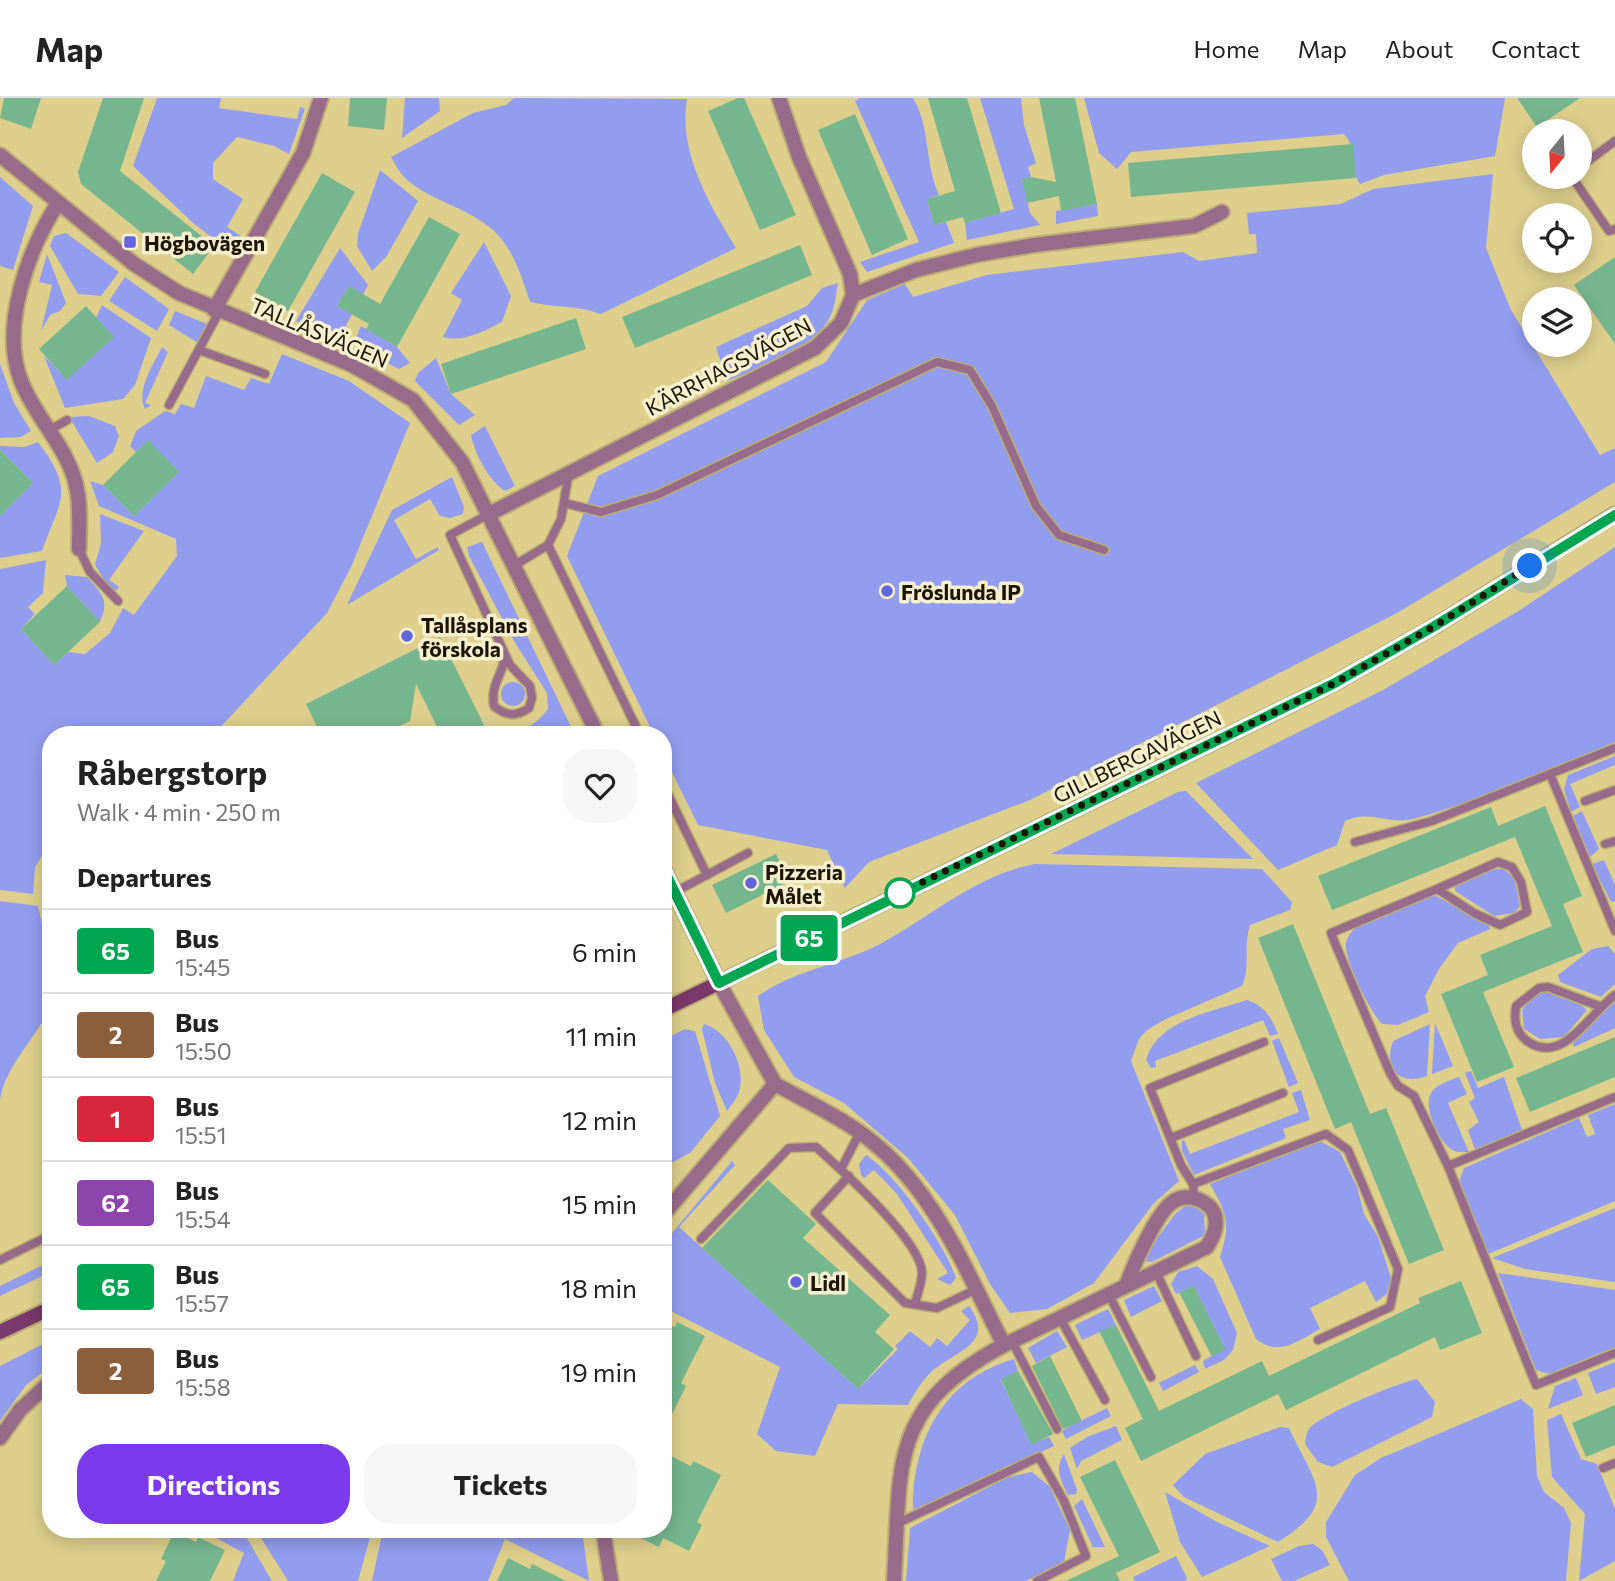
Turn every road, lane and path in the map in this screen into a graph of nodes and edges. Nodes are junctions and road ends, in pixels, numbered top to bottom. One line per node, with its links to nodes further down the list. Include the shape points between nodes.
1 (321, 98): 11 (street, via 303,153)
2 (779, 98): 10 (street, via 799,157 850,274)
3 (1615, 141): 5 (lane)
4 (0, 155): 7 (street, TALLÅSVÄGEN)
5 (1592, 158)
6 (1580, 189): 9 (lane, via 1609,231)
7 (58, 204): 11 (street, TALLÅSVÄGEN, via 134,264); 16 (street, via 38,234 15,320 19,379)
8 (1222, 212): 10 (street, via 1194,226 976,255 916,270)
9 (1615, 229)
10 (853, 295): 17 (street, KÄRRHAGSVÄGEN, via 841,323 815,348)
11 (216, 311): 12 (lane); 19 (street, TALLÅSVÄGEN, via 352,365 413,400 462,462)
12 (199, 350): 13 (lane); 14 (lane)
13 (265, 374)
14 (169, 405)
15 (67, 421): 16 (lane)
16 (48, 431): 22 (street, via 76,483)
17 (569, 472): 18 (lane); 19 (street, KÄRRHAGSVÄGEN)
18 (564, 503): 21 (lane); 23 (lane, via 601,512 657,495 937,362 970,370 992,407 1036,506 1059,535)
19 (489, 514): 24 (street, TALLÅSVÄGEN); 26 (lane, via 450,535)
20 (1615, 514): 43 (street, GILLBERGAVÄGEN, via 1333,684)
21 (548, 544): 24 (lane); 28 (lane)
22 (79, 549): 25 (lane, via 90,572)
23 (1104, 550)
24 (514, 565): 27 (street, TALLÅSVÄGEN)
25 (118, 601)
26 (505, 656): 26 (lane, via 503,671 493,685 494,706 519,715 529,708 530,686)
27 (594, 726)
28 (636, 726)
29 (1615, 748): 30 (lane)
30 (1550, 774): 35 (lane, via 1432,821); 42 (lane)
31 (1615, 790): 32 (lane)
32 (1585, 801)
33 (672, 803): 38 (lane)
34 (1615, 841): 36 (lane)
35 (1355, 842)
36 (1605, 844)
37 (748, 853): 38 (lane)
38 (707, 875): 41 (lane)
39 (672, 886): 41 (street)
40 (1437, 889): 40 (lane, via 1500,925 1527,912 1513,867 1498,862); 53 (lane, via 1331,933 1390,1073 1398,1086 1414,1096)
41 (675, 892): 43 (street)
42 (1615, 932)
43 (719, 983): 45 (street, GILLBERGAVÄGEN); 48 (street)
44 (1615, 995): 46 (lane)
45 (672, 1006)
46 (1599, 1006): 46 (lane, via 1548,987 1539,988 1516,1006 1514,1020 1520,1035 1534,1045 1552,1048 1566,1042)
47 (1264, 1042): 52 (lane, via 1150,1088)
48 (775, 1084): 51 (street); 57 (street)
49 (1283, 1093): 52 (lane)
50 (1615, 1097): 53 (lane)
51 (860, 1132): 54 (lane); 63 (street, via 924,1199 958,1252)
52 (1171, 1138): 56 (lane)
53 (1448, 1166): 71 (lane, via 1536,1385)
54 (841, 1169): 55 (lane); 59 (lane, via 816,1147 789,1148)
55 (849, 1176): 65 (lane, via 911,1244 923,1272); 65 (lane, via 816,1213 905,1303)
56 (1194, 1191): 61 (street, via 1215,1215 1215,1231 1207,1247); 62 (street, via 1172,1201 1136,1257); 69 (lane, via 1325,1133 1348,1150 1398,1269 1390,1307)
57 (672, 1192)
58 (42, 1239): 60 (lane)
59 (701, 1239)
60 (0, 1260)
61 (1156, 1272): 62 (street); 72 (lane)
62 (1126, 1286): 64 (street)
63 (975, 1290): 65 (lane, via 937,1308); 70 (street)
64 (1109, 1295): 67 (street); 73 (lane)
65 (915, 1304)
66 (42, 1311): 68 (street)
67 (1060, 1318): 70 (street); 75 (lane)
68 (0, 1332)
69 (1318, 1340)
70 (1008, 1343): 76 (lane); 80 (street, via 953,1376 922,1409 903,1451)
71 (1615, 1353)
72 (1196, 1356)
73 (1151, 1377)
74 (42, 1389): 77 (street)
75 (1105, 1400)
76 (1057, 1429)
77 (0, 1438)
78 (1615, 1463): 79 (lane)
79 (1603, 1468)
80 (898, 1523): 83 (street); 84 (lane, via 1039,1457 1064,1501 1086,1556)
81 (604, 1538): 82 (street)
82 (611, 1581)
83 (894, 1581)
84 (1037, 1581)

